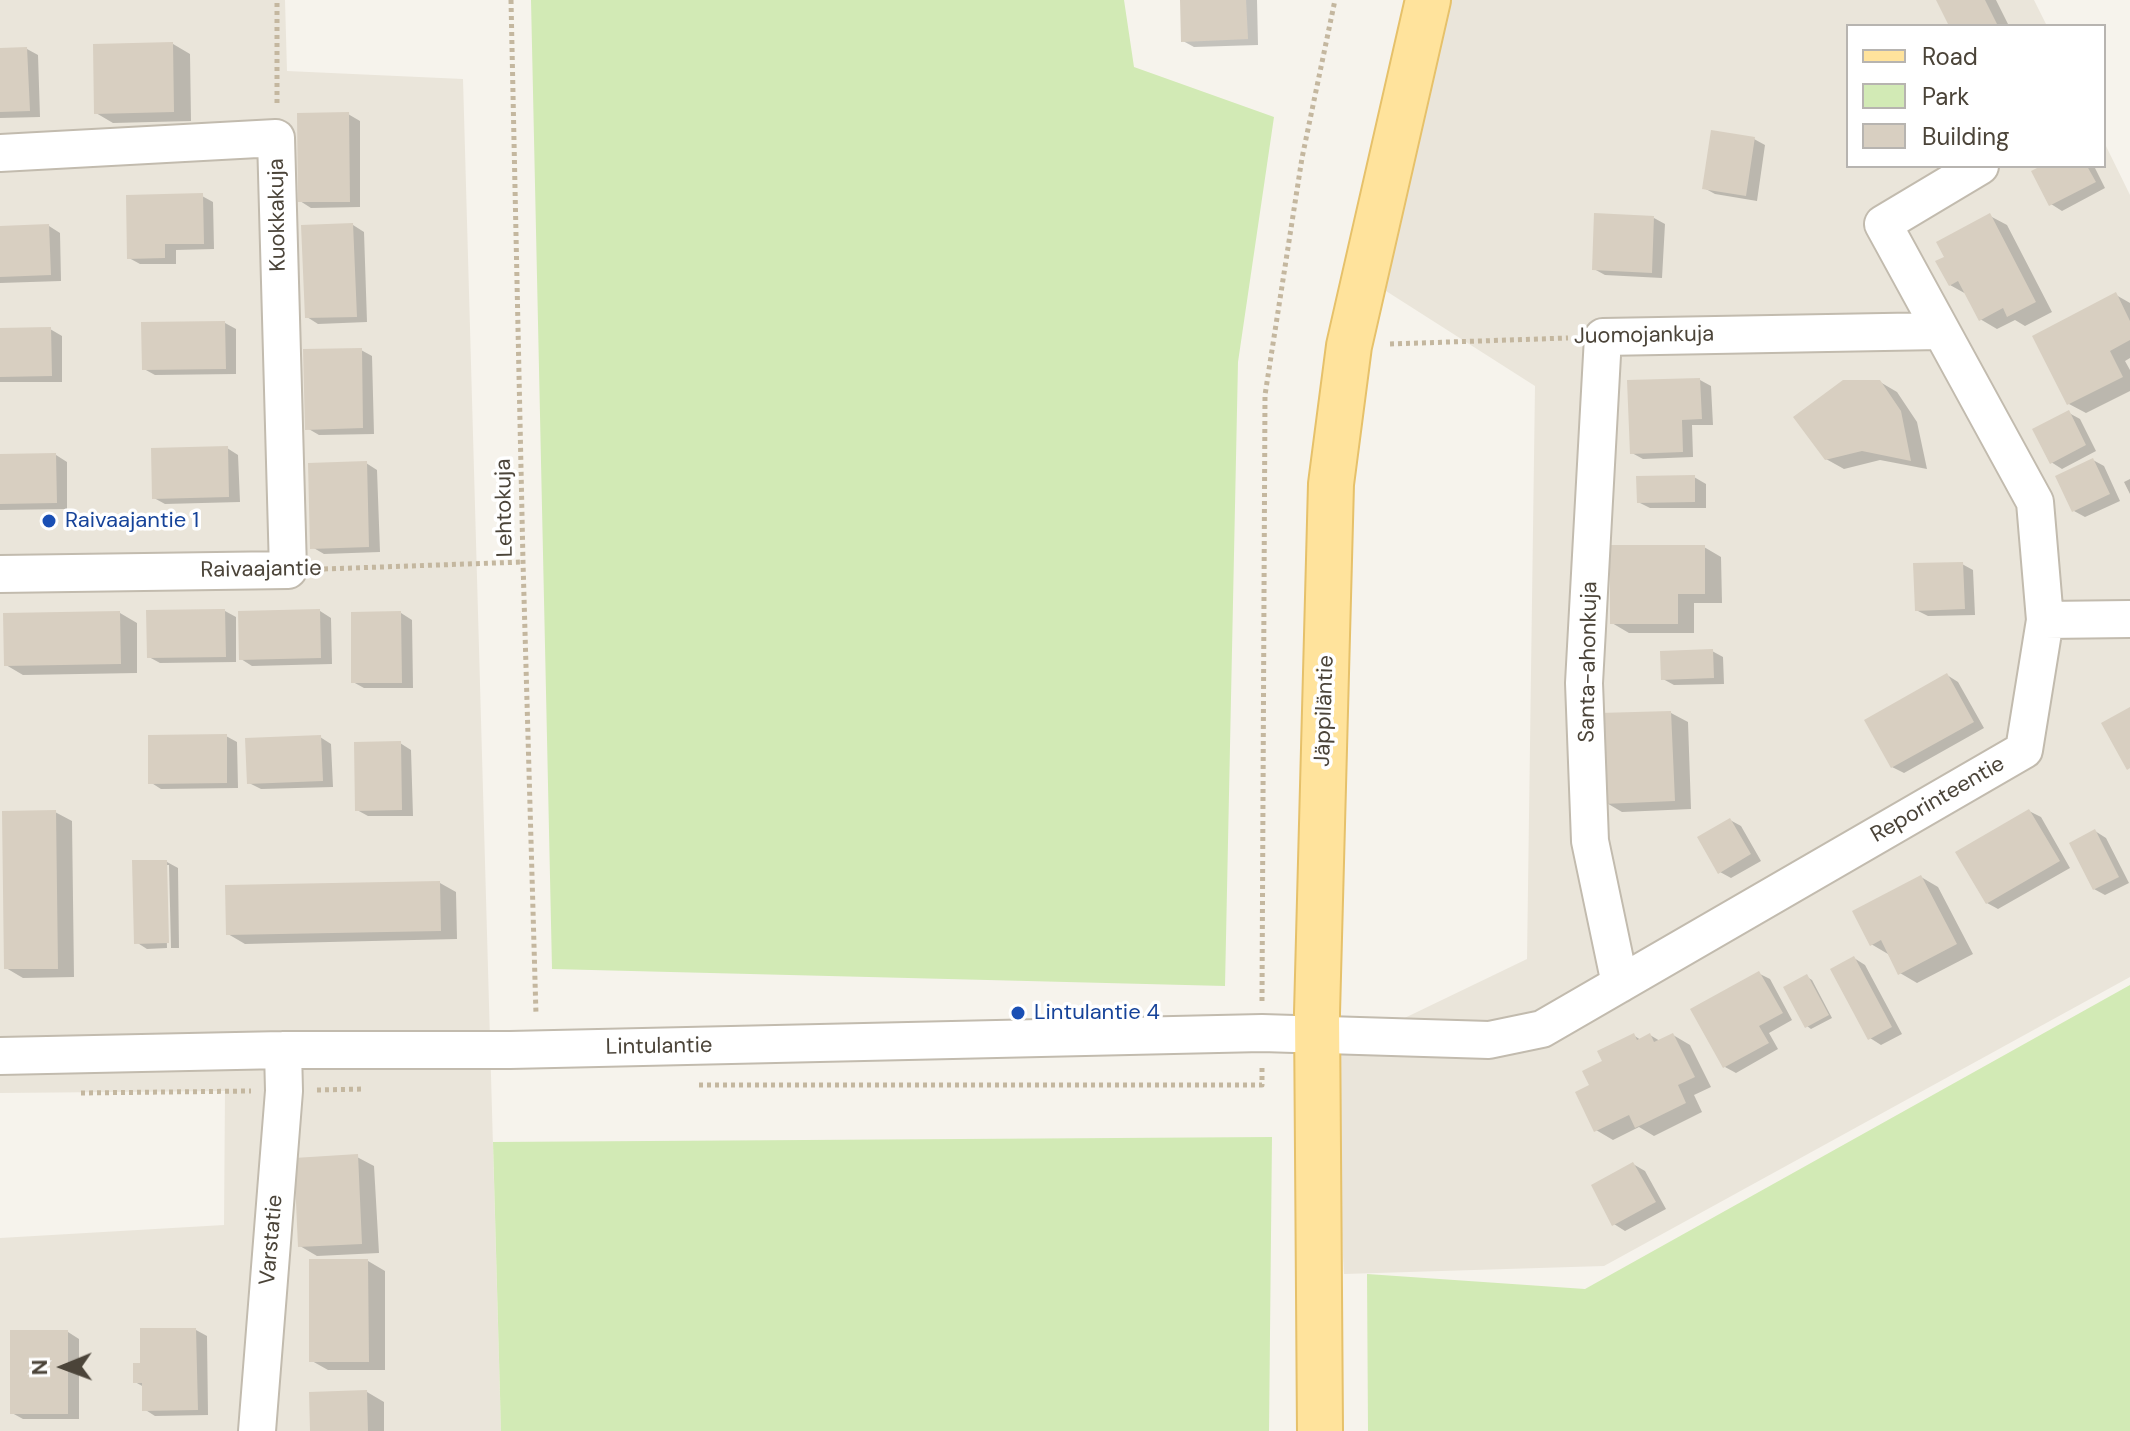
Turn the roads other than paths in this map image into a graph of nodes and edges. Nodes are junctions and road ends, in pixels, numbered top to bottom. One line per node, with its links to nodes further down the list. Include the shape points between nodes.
1 (1428, 0): 11 (main road, Jäppiläntie, via 1349,346 1331,484)
2 (0, 153): 6 (street, Kuokkakuja, via 276,138)
3 (1977, 168): 4 (street, Reporinteentie, via 1883,224)
4 (1940, 331): 5 (street, Juomojankuja); 9 (street, Reporinteentie, via 2035,502)
5 (1603, 337): 10 (street, Santa-ahonkuja, via 1584,683 1590,841)
6 (288, 570): 7 (street, Raivaajantie)
7 (0, 574)
8 (2130, 619): 9 (street)
9 (2045, 620): 10 (street, Reporinteentie, via 2024,750)
10 (1620, 984): 11 (street, Reporinteentie, via 1542,1029 1489,1040)
11 (1317, 1035): 12 (street, Lintulantie); 15 (main road, Jäppiläntie)
12 (283, 1050): 13 (street, Lintulantie); 14 (street, Varstatie)
13 (0, 1056)
14 (257, 1431)
15 (1320, 1431)

